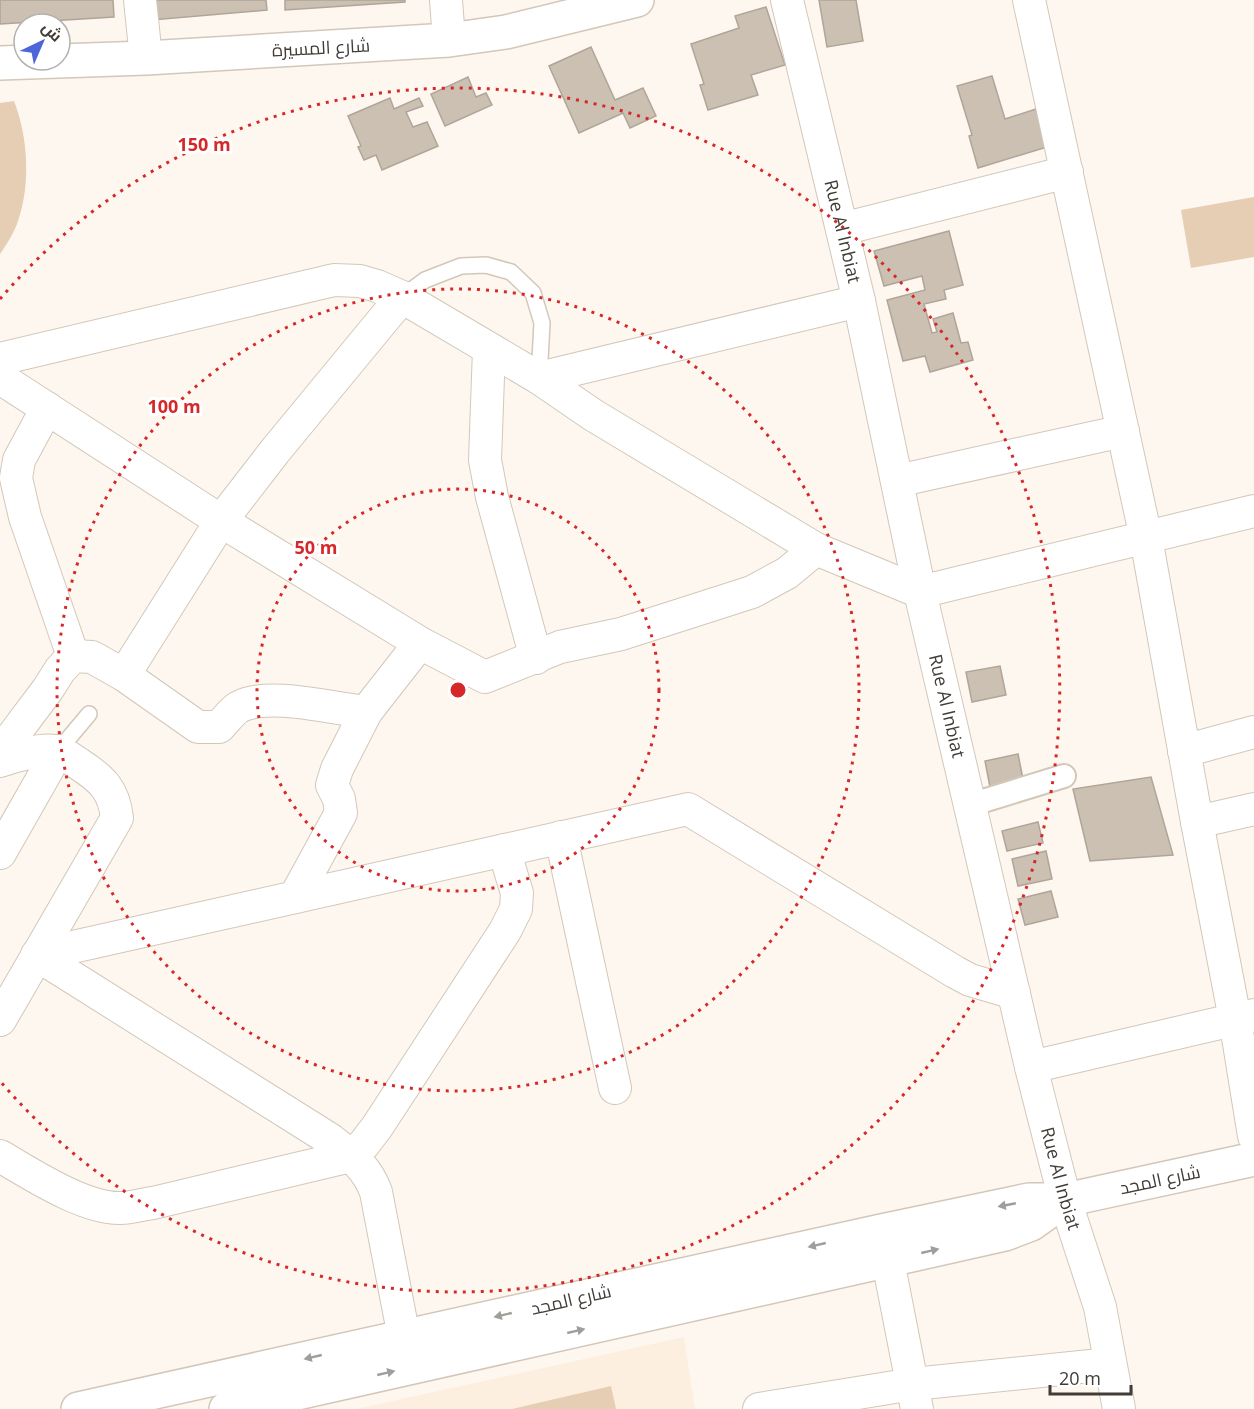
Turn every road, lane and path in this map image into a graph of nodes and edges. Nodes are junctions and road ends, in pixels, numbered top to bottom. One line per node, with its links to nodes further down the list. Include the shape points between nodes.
1 (140, 0): 7 (street)
2 (446, 0): 6 (street)
3 (637, 0): 6 (main road, شارع المسيرة, via 506,32)
4 (787, 0): 10 (street, Rue Al Inbiat)
5 (1029, 0): 9 (street)
6 (449, 40): 7 (main road, شارع المسيرة)
7 (146, 58): 8 (main road, شارع المسيرة)
8 (0, 63)
9 (1067, 172): 10 (street); 18 (street)
10 (842, 229): 12 (street, Rue Al Inbiat)
11 (402, 297): 13 (street); 14 (street, via 360,281 334,280); 16 (lane, via 425,280 461,266 486,265 511,272 532,293 542,323); 21 (street)
12 (860, 301): 16 (street); 19 (street, Rue Al Inbiat)
13 (489, 349): 16 (street); 27 (street, via 485,460)
14 (0, 359)
15 (0, 378): 17 (street)
16 (539, 378): 23 (street, via 593,415)
17 (47, 408): 21 (street); 26 (street, via 18,459 16,478 25,517)
18 (1123, 431): 19 (street); 22 (street)
19 (897, 481): 24 (street, Rue Al Inbiat)
20 (1254, 511): 22 (street)
21 (221, 521): 25 (street); 28 (street)
22 (1146, 538): 24 (street); 33 (street)
23 (816, 549): 24 (street); 27 (street, via 788,573 752,592)
24 (920, 592): 37 (street, Rue Al Inbiat)
25 (420, 643): 27 (street, via 485,677); 29 (street)
26 (73, 656): 28 (street, via 92,657); 34 (street)
27 (536, 657)
28 (124, 675): 29 (street, via 198,727 219,727 239,707 262,700)
29 (366, 712): 43 (street, via 332,785 341,813)
30 (89, 714): 32 (lane)
31 (1254, 732): 33 (street)
32 (58, 751): 35 (street); 42 (street); 44 (street, via 95,774 107,787 116,803 117,818)
33 (1184, 751): 39 (street)
34 (0, 753)
35 (0, 760)
36 (1064, 776): 37 (street)
37 (970, 805): 46 (street, Rue Al Inbiat)
38 (1254, 809): 39 (street)
39 (1197, 822): 47 (street)
40 (561, 837): 41 (street); 46 (street, via 688,809 955,972); 50 (street)
41 (504, 850): 43 (street); 53 (street, via 517,893 516,909 509,923 377,1128)
42 (0, 853)
43 (295, 897): 44 (street)
44 (37, 955): 45 (street); 53 (street)
45 (9, 983): 48 (street)
46 (1014, 993): 49 (street, Rue Al Inbiat)
47 (1244, 1017): 49 (street); 51 (street)
48 (0, 1020)
49 (1031, 1067): 55 (street, Rue Al Inbiat)
50 (615, 1088)
51 (1254, 1136)
52 (0, 1156): 53 (street, via 42,1181 94,1204 120,1208)
53 (351, 1156): 57 (street, via 370,1176 376,1192)
54 (1254, 1159): 55 (main road, شارع المجد)
55 (1065, 1200): 56 (main road, شارع المجد, one-way to 55, via 1005,1234 1031,1224); 57 (main road, شارع المجد, one-way to 57, via 1029,1200); 58 (street, Rue Al Inbiat, via 1100,1307)
56 (888, 1261): 59 (street); 61 (main road, شارع المجد, one-way to 56)
57 (404, 1337): 60 (main road, شارع المجد, one-way to 60)
58 (1110, 1364): 59 (street); 63 (street, Rue Al Inbiat)
59 (915, 1396): 62 (street)
60 (78, 1409)
61 (226, 1409)
62 (759, 1409)
63 (1119, 1409)

